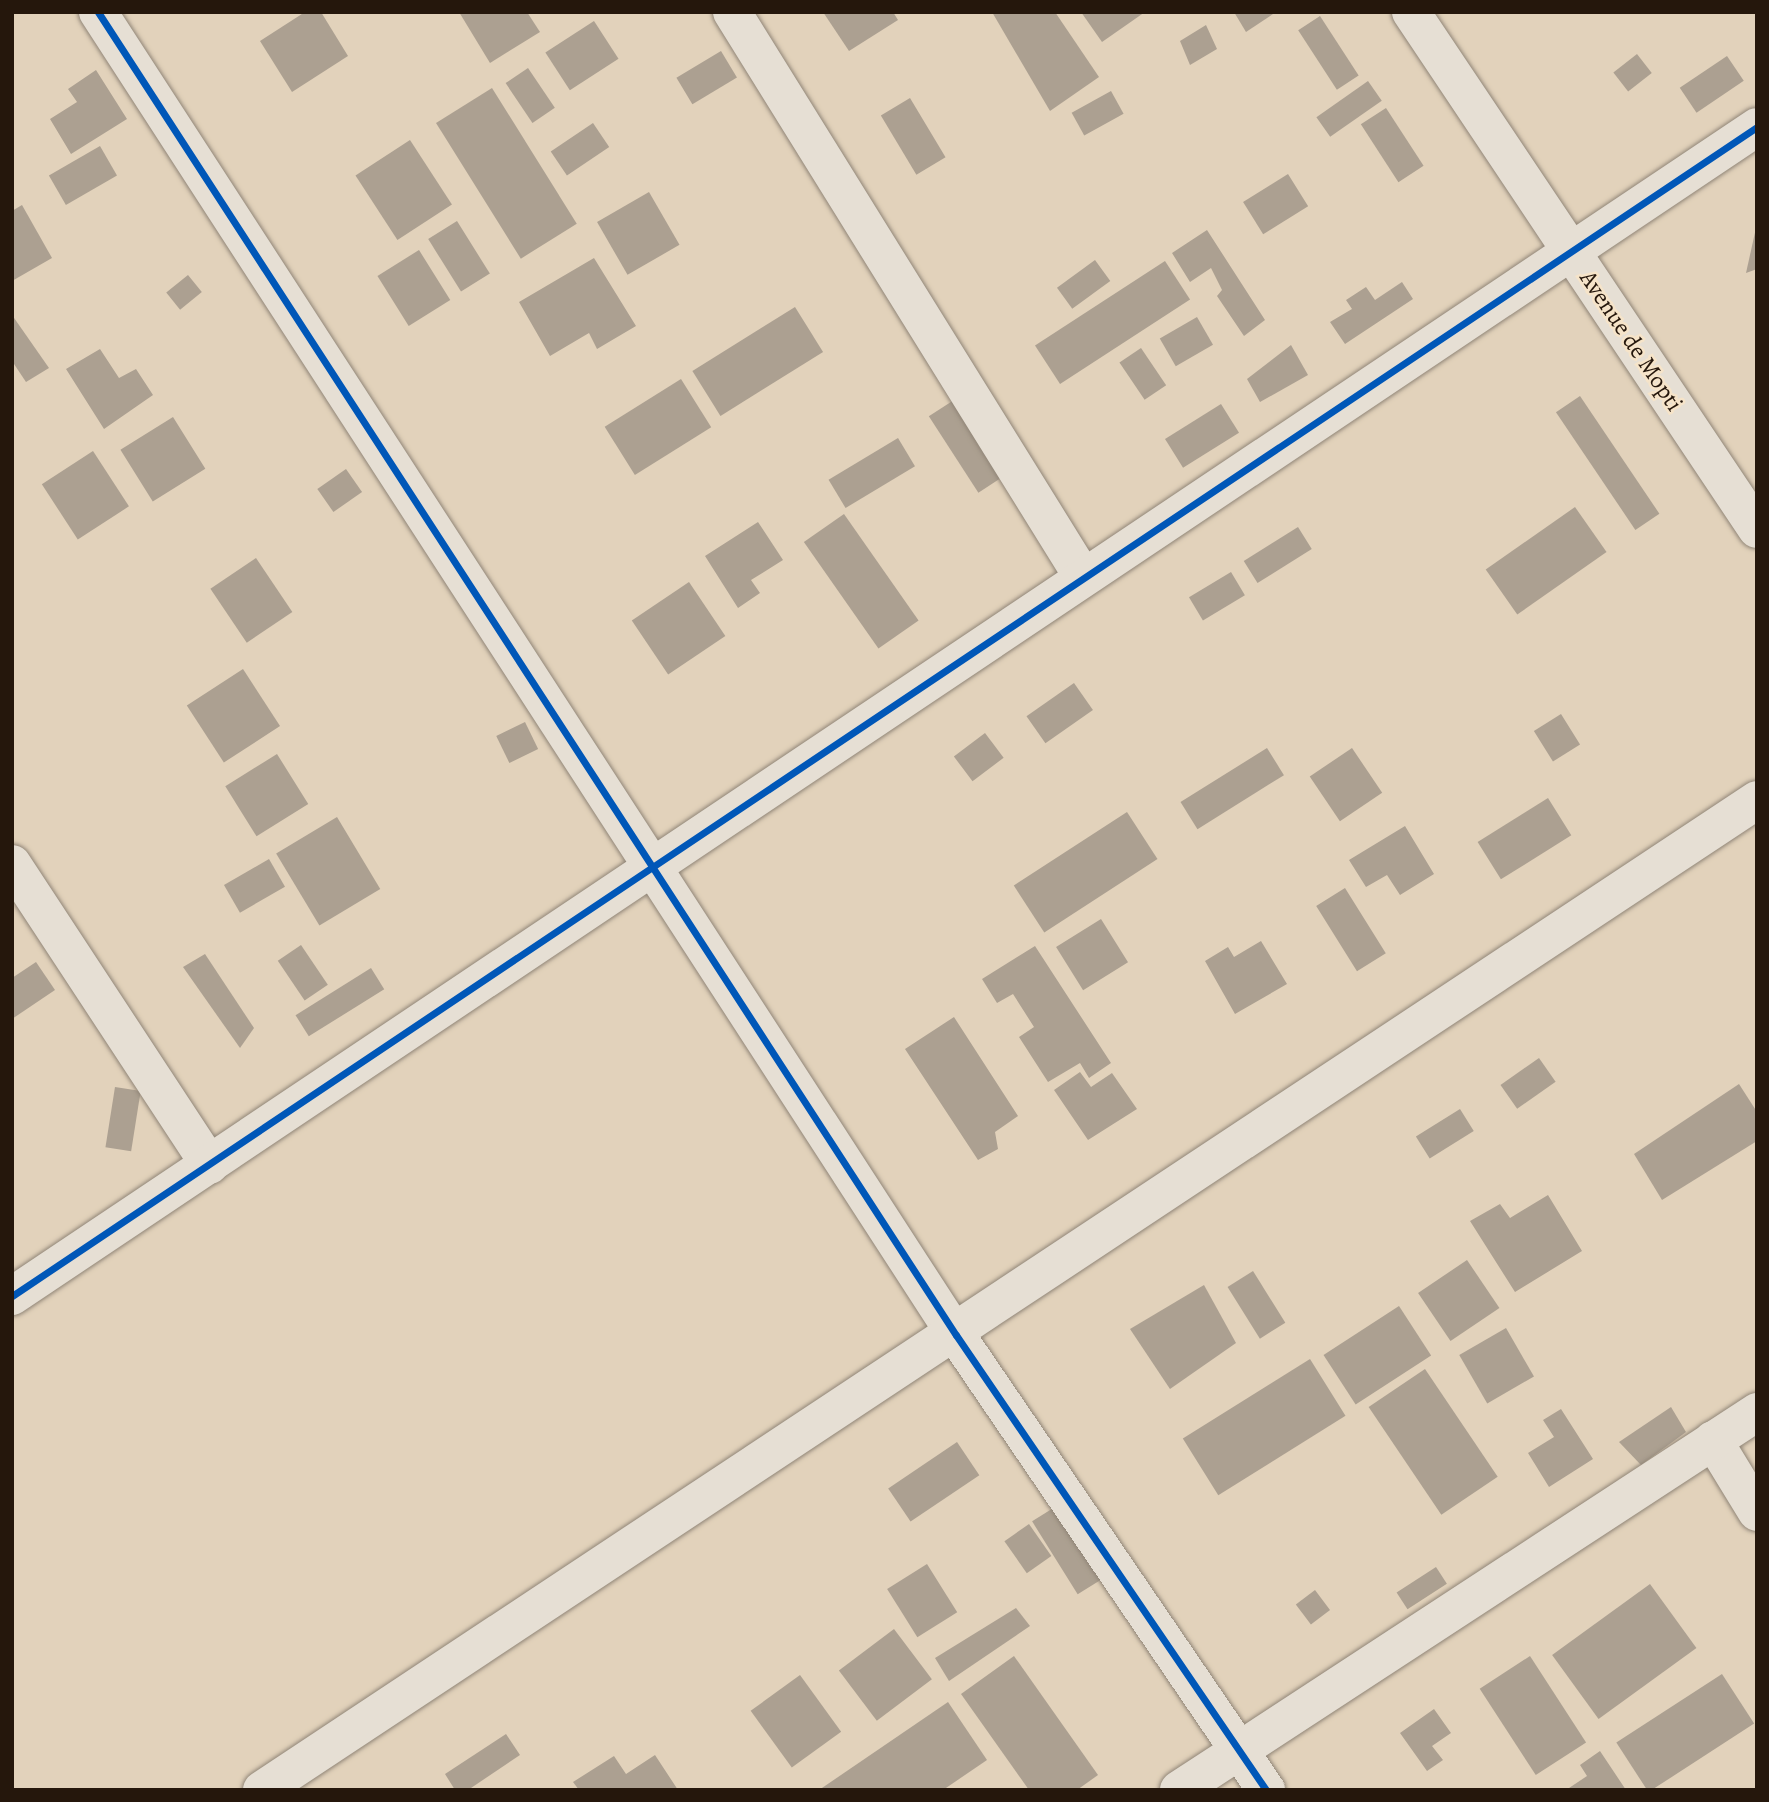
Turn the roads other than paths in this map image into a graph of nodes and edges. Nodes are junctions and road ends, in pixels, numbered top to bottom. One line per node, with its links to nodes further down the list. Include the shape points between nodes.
1 (98, 12): 10 (street)
2 (732, 12): 7 (street)
3 (1411, 12): 5 (street, Avenue de Mopti)
4 (1757, 127): 5 (street)
5 (1571, 251): 6 (street, Avenue de Mopti); 7 (street)
6 (1757, 529)
7 (1083, 577): 10 (street)
8 (1757, 800): 13 (street)
9 (12, 864): 11 (street)
10 (650, 867): 11 (street); 13 (street)
11 (210, 1165): 12 (street)
12 (12, 1296)
13 (956, 1335): 17 (street); 18 (street)
14 (1757, 1412): 15 (street)
15 (1713, 1440): 16 (street); 17 (street)
16 (1757, 1512)
17 (1238, 1749): 19 (street); 20 (street)
18 (262, 1790)
19 (1179, 1790)
20 (1266, 1790)

